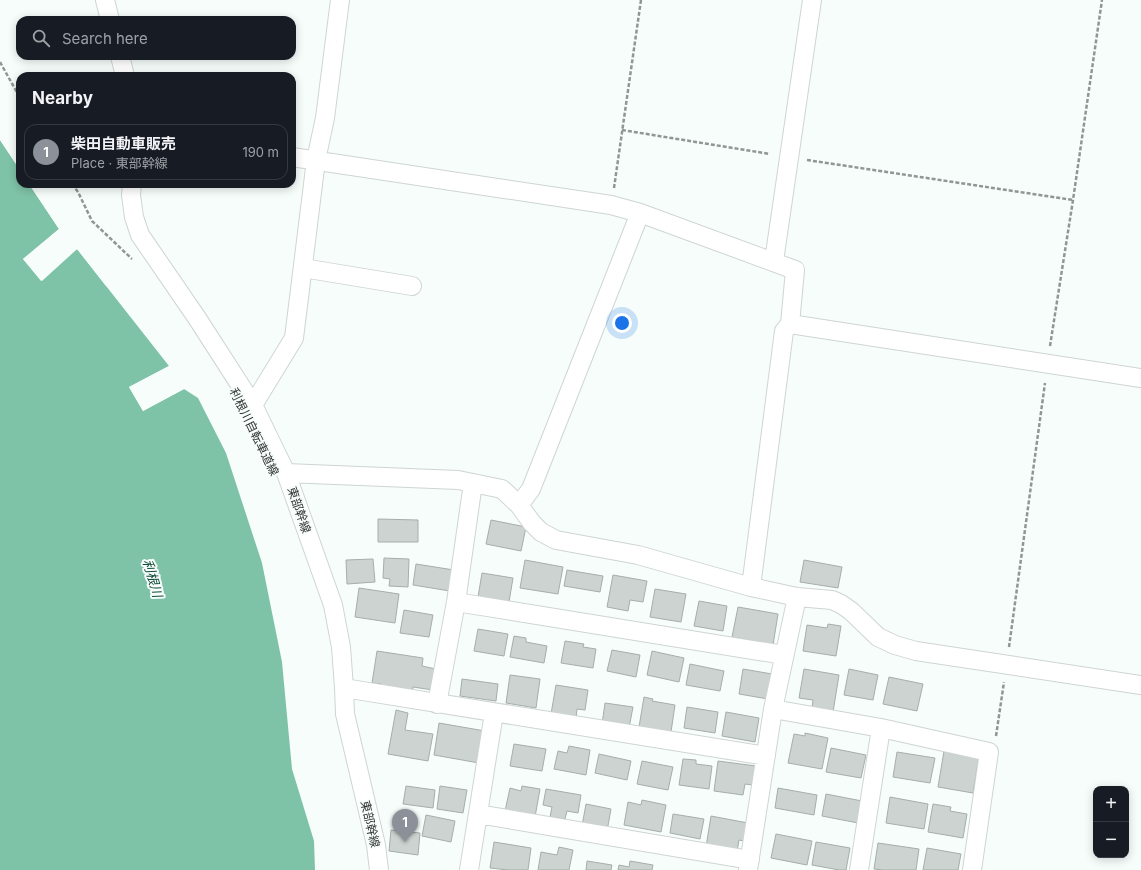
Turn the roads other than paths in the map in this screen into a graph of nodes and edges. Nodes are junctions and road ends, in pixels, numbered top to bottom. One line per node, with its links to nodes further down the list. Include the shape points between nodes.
1 (105, 0): 4 (street)
2 (340, 0): 8 (street, via 325,118)
3 (812, 0): 11 (street)
4 (109, 16)
5 (121, 60): 6 (street)
6 (124, 72)
7 (296, 158): 8 (street)
8 (316, 160): 10 (street, via 611,205); 12 (street)
9 (132, 188): 16 (street, 東部幹線, via 134,218 140,235)
10 (640, 213): 11 (street); 19 (street, via 531,489)
11 (774, 262): 14 (street, via 795,270)
12 (303, 268): 13 (street); 16 (street, via 294,338)
13 (412, 286)
14 (790, 324): 15 (street); 20 (street, via 784,332)
15 (1141, 378)
16 (253, 405): 17 (street, 東部幹線)
17 (286, 473): 18 (street, via 458,480); 25 (street, 東部幹線, via 333,605 341,647)
18 (473, 483): 19 (street, via 502,488); 22 (street)
19 (519, 505): 20 (street, via 541,532 556,540 638,555)
20 (751, 587): 21 (street)
21 (797, 597): 23 (street); 24 (street, via 832,600 841,604 878,638 916,651)
22 (456, 602): 23 (street); 26 (street)
23 (784, 656): 27 (street)
24 (1141, 685)
25 (344, 688): 26 (street); 33 (street, 東部幹線, via 345,714 376,845)
26 (437, 704): 28 (street)
27 (773, 709): 29 (street); 30 (street)
28 (494, 713): 30 (street); 31 (street)
29 (880, 728): 35 (street); 36 (street, via 989,752)
30 (766, 756): 32 (street)
31 (478, 814): 32 (street); 34 (street)
32 (749, 865)
33 (379, 870)
34 (469, 870)
35 (859, 870)
36 (972, 870)

